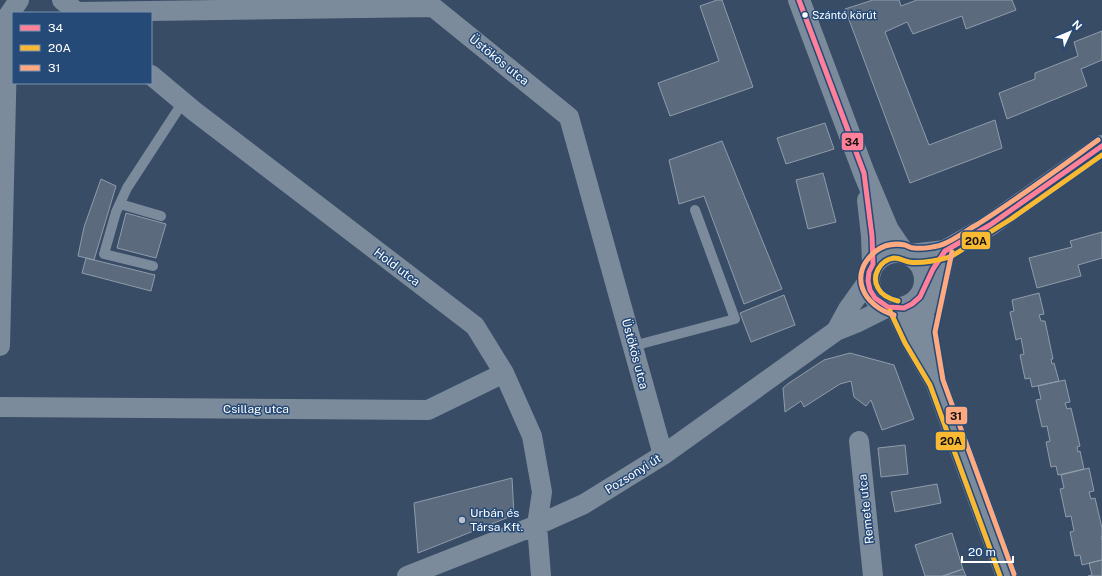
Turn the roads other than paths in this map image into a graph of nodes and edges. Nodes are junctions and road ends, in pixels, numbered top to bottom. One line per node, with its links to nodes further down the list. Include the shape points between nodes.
1 (19, 0): 21 (street, via 8,16)
2 (62, 0): 4 (street)
3 (799, 0): 9 (street)
4 (76, 12)
5 (136, 12): 22 (street, Üstökös utca, via 433,7 569,117)
6 (152, 76): 7 (street, Hold utca)
7 (183, 102): 10 (lane, via 127,188); 23 (street, Hold utca, via 475,326)
8 (1102, 146): 13 (street, via 990,225)
9 (864, 173): 14 (street, via 888,230); 16 (street, via 872,236)
10 (120, 204): 12 (lane); 15 (lane, via 104,254)
11 (695, 210): 22 (lane, via 735,319)
12 (161, 216)
13 (945, 250): 14 (street); 17 (street); 20 (street)
14 (907, 253): 16 (street, via 895,251 879,257); 17 (street, via 918,260 926,277)
15 (153, 266)
16 (871, 272): 18 (street, via 870,290 881,303); 19 (street, Pozsonyi út)
17 (922, 292): 18 (street, via 912,304 904,308); 20 (street)
18 (892, 308): 19 (street, Pozsonyi út); 24 (street)
19 (836, 331): 27 (street, Pozsonyi út)
20 (928, 332): 24 (street)
21 (0, 346)
22 (633, 346): 27 (street, Üstökös utca)
23 (504, 373): 25 (street, Csillag utca, via 428,410); 28 (street, Hold utca, via 532,436 542,492)
24 (936, 382): 32 (street)
25 (0, 407)
26 (859, 441): 31 (street, Remete utca)
27 (663, 455): 28 (street, Pozsonyi út, via 584,504)
28 (538, 525): 29 (street, Pozsonyi út); 30 (street, Hold utca)
29 (407, 576)
30 (541, 576)
31 (873, 576)
32 (1007, 576)

